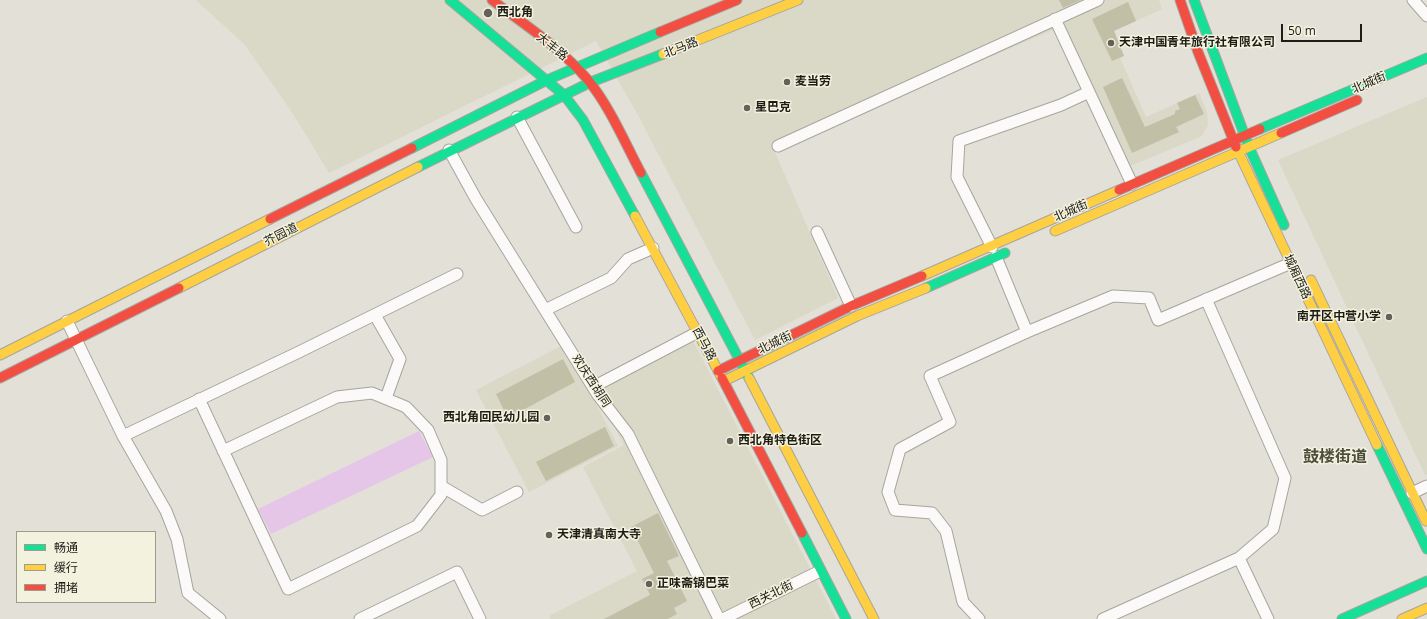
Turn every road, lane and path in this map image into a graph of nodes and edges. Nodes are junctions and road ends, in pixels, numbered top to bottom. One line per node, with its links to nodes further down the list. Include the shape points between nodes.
1 (450, 0): 13 (main road)
2 (492, 0): 12 (main road, 大丰路)
3 (737, 0): 12 (main road, 北马路)
4 (798, 0): 14 (main road, 北马路)
5 (1098, 0): 10 (street)
6 (1180, 0): 20 (main road, 城厢西路)
7 (1194, 0): 19 (main road)
8 (1413, 0): 9 (street)
9 (1427, 16)
10 (1055, 20): 15 (street); 21 (street)
11 (1427, 58): 19 (main road, 北城街)
12 (576, 66): 13 (main road, 北马路); 14 (main road, 大丰路)
13 (547, 80): 16 (main road, 西马路); 40 (main road, 芥园道)
14 (591, 82): 16 (main road, 北马路); 45 (main road, 西马路, via 649,184)
15 (1089, 92): 25 (street); 32 (street, via 959,141 957,177)
16 (564, 95): 18 (main road, 芥园道); 30 (main road, 西马路, via 590,131)
17 (1363, 98): 22 (main road, 北城街)
18 (517, 117): 23 (main road, 芥园道); 26 (street)
19 (1245, 136): 20 (main road, 北城街); 22 (main road)
20 (1233, 141): 24 (main road, 城厢西路); 25 (main road, 北城街)
21 (778, 146)
22 (1249, 148): 24 (main road, 北城街); 28 (main road)
23 (449, 150): 38 (street, 欢庆西胡同); 43 (main road, 芥园道)
24 (1238, 152): 29 (main road, 北城街); 33 (main road, 城厢西路)
25 (1132, 184): 32 (main road, 北城街)
26 (576, 227)
27 (818, 232): 37 (street)
28 (1288, 233)
29 (1046, 235)
30 (653, 248): 38 (street, via 628,259 611,278); 41 (main road, 西马路)
31 (1011, 251): 32 (main road, 北城街)
32 (994, 252): 37 (main road, 北城街); 42 (street); 46 (main road, 北城街, via 939,284 857,316)
33 (1291, 264): 36 (street); 60 (main road, 城厢西路)
34 (457, 274): 39 (street)
35 (1308, 275): 58 (main road, 城厢西路)
36 (1206, 299): 42 (street, via 1158,320 1148,298 1113,296); 61 (street, via 1285,478 1273,529)
37 (851, 306): 45 (main road, 北城街)
38 (546, 310): 50 (street, 欢庆西胡同)
39 (375, 315): 51 (street, via 400,359); 52 (street)
40 (67, 321): 43 (street); 44 (main road, 芥园道)
41 (698, 332): 47 (main road, 西马路); 50 (street)
42 (1028, 332): 72 (street, via 930,376 950,422 900,449 888,492 895,510 932,513 946,531 963,602)
43 (76, 339): 48 (main road, 芥园道); 53 (street)
44 (0, 355)
45 (740, 360): 46 (main road, 西马路); 47 (main road, 北城街)
46 (745, 370): 49 (main road, 北城街); 71 (main road, 西马路)
47 (718, 371): 49 (main road, 西马路)
48 (0, 378)
49 (724, 381): 62 (main road, 西马路)
50 (593, 387): 68 (street, 欢庆西胡同, via 628,434)
51 (386, 398): 54 (street, via 372,393 337,397); 55 (street, via 406,407 428,430 440,460)
52 (199, 400): 53 (street); 54 (street)
53 (123, 436): 65 (street, via 166,511 177,539 188,593)
54 (223, 451): 55 (street, via 288,589 417,526 441,495)
55 (441, 486): 57 (street, via 482,510)
56 (1427, 486): 58 (street)
57 (517, 492)
58 (1412, 493): 59 (main road, 城厢西路)
59 (1427, 523)
60 (1427, 549)
61 (1239, 558): 73 (street); 74 (street)
62 (820, 571): 69 (street, 西关北街); 70 (main road, 西马路)
63 (1427, 581): 75 (main road)
64 (1427, 608): 76 (main road)
65 (220, 619)
66 (360, 619): 67 (street, via 458,572)
67 (480, 619)
68 (718, 619)
69 (723, 619)
70 (846, 619)
71 (874, 619)
72 (979, 619)
73 (1104, 619)
74 (1268, 619)
75 (1342, 619)
76 (1402, 619)

